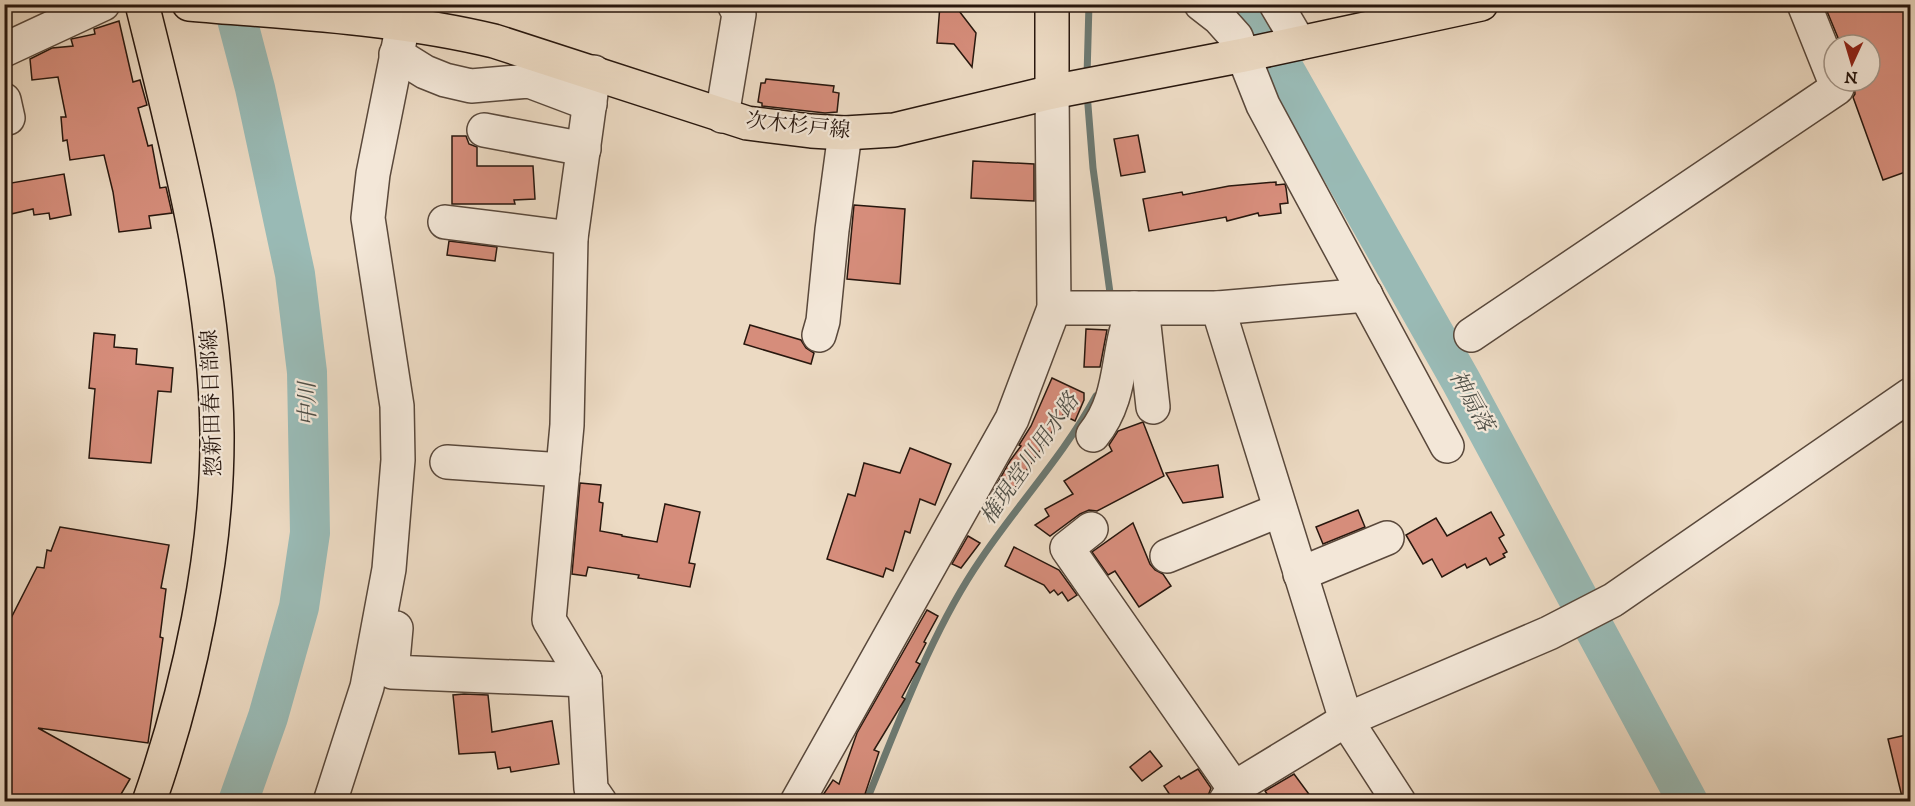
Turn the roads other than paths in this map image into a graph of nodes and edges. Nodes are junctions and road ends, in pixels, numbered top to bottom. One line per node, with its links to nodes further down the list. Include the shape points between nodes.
1 (104, 4): 13 (street)
2 (142, 4): 46 (main road, 惣新田春日部線, via 192,210 209,317 217,434 213,512 200,616 167,750)
3 (734, 4): 19 (street, via 739,14)
4 (1052, 4): 17 (main road)
5 (1201, 4): 15 (street, via 1236,37)
6 (1276, 4): 12 (street)
7 (1481, 4): 12 (main road)
8 (1804, 4): 14 (street)
9 (189, 5): 10 (main road, 次木杉戸線)
10 (364, 15): 11 (main road, 次木杉戸線)
11 (400, 39): 16 (main road, 次木杉戸線, via 457,32 494,41); 16 (street, via 425,72 444,80 471,86 529,81); 41 (street, via 368,218 397,406 398,460)
12 (1299, 43): 15 (main road, 次木杉戸線)
13 (4, 50)
14 (1822, 50)
15 (1244, 55): 17 (main road, 次木杉戸線); 25 (street, via 1263,105)
16 (592, 88): 19 (main road, 次木杉戸線); 22 (street)
17 (1052, 92): 21 (main road, 次木杉戸線, via 894,130); 26 (street)
18 (1831, 93): 30 (street)
19 (722, 116): 21 (main road, 次木杉戸線, via 775,128)
20 (484, 130): 22 (street)
21 (845, 133): 29 (street)
22 (584, 149): 24 (street)
23 (445, 222): 24 (street)
24 (571, 238): 36 (street)
25 (1366, 296): 28 (street); 34 (street)
26 (1054, 308): 27 (street); 49 (street, via 1012,419)
27 (1134, 308): 28 (street); 32 (street, via 1144,325); 33 (street, via 1127,326 1116,393)
28 (1218, 308): 37 (street)
29 (819, 335)
30 (1472, 335)
31 (1911, 394): 44 (street, via 1613,600 1549,633)
32 (1153, 407)
33 (1094, 435)
34 (1448, 446)
35 (447, 462): 36 (street)
36 (563, 470): 43 (street, via 549,620)
37 (1280, 510): 40 (street); 42 (street)
38 (1091, 530): 45 (street, via 1067,548)
39 (1387, 538): 42 (street)
40 (1167, 556)
41 (389, 569): 43 (street, via 396,622 392,672); 47 (street, via 367,687)
42 (1300, 574): 44 (street)
43 (585, 680): 48 (street, via 591,789)
44 (1346, 720): 45 (street); 50 (street)
45 (1229, 795)
46 (149, 801)
47 (330, 801)
48 (600, 801)
49 (796, 801)
50 (1399, 801)

